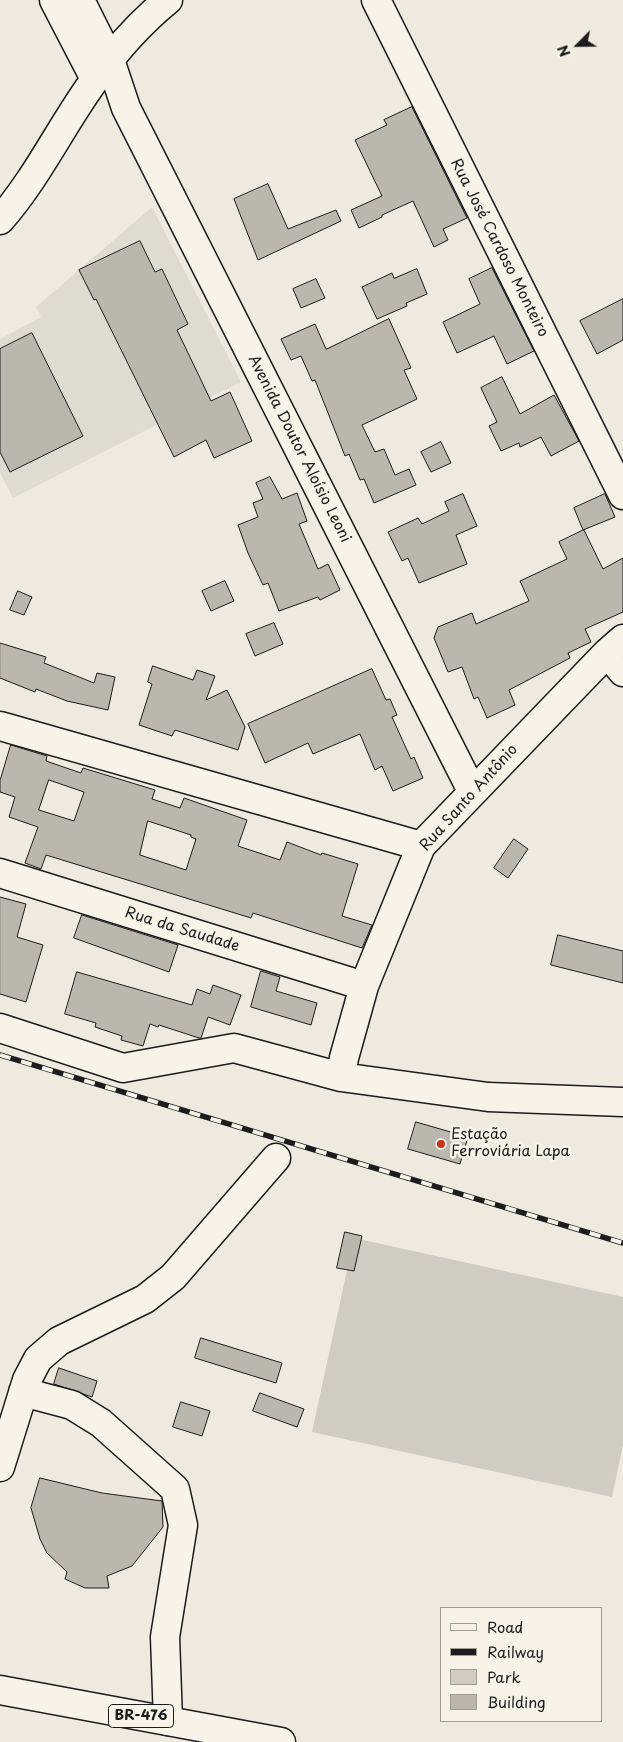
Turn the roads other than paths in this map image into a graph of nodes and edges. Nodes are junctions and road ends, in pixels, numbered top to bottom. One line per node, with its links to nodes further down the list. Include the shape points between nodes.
1 (54, 0): 5 (main road, Avenida Doutor Aloísio Leoni)
2 (80, 0): 5 (main road, Avenida Doutor Aloísio Leoni)
3 (168, 0): 5 (main road)
4 (376, 0): 7 (main road, Rua José Cardoso Monteiro)
5 (102, 70): 6 (main road, via 20,198); 10 (main road, Avenida Doutor Aloísio Leoni, via 126,108)
6 (0, 220)
7 (623, 495)
8 (618, 655): 10 (main road, Rua Santo Antônio)
9 (0, 726): 11 (main road)
10 (472, 791): 11 (main road, Rua Santo Antônio)
11 (421, 846): 13 (main road, Rua Santo Antônio)
12 (0, 873): 13 (main road, Rua da Saudade)
13 (364, 986): 15 (main road, Rua Santo Antônio)
14 (0, 1028): 15 (main road, via 123,1068 234,1048)
15 (341, 1077): 16 (main road, via 488,1097)
16 (623, 1102)
17 (276, 1158): 18 (main road, via 172,1277 145,1299 59,1341 38,1359)
18 (23, 1392): 19 (main road); 21 (main road, via 72,1405 101,1423 175,1489 183,1525 165,1637)
19 (0, 1467)
20 (0, 1690): 21 (main road, BR-476)
21 (168, 1721): 22 (main road, BR-476)
22 (281, 1742)

